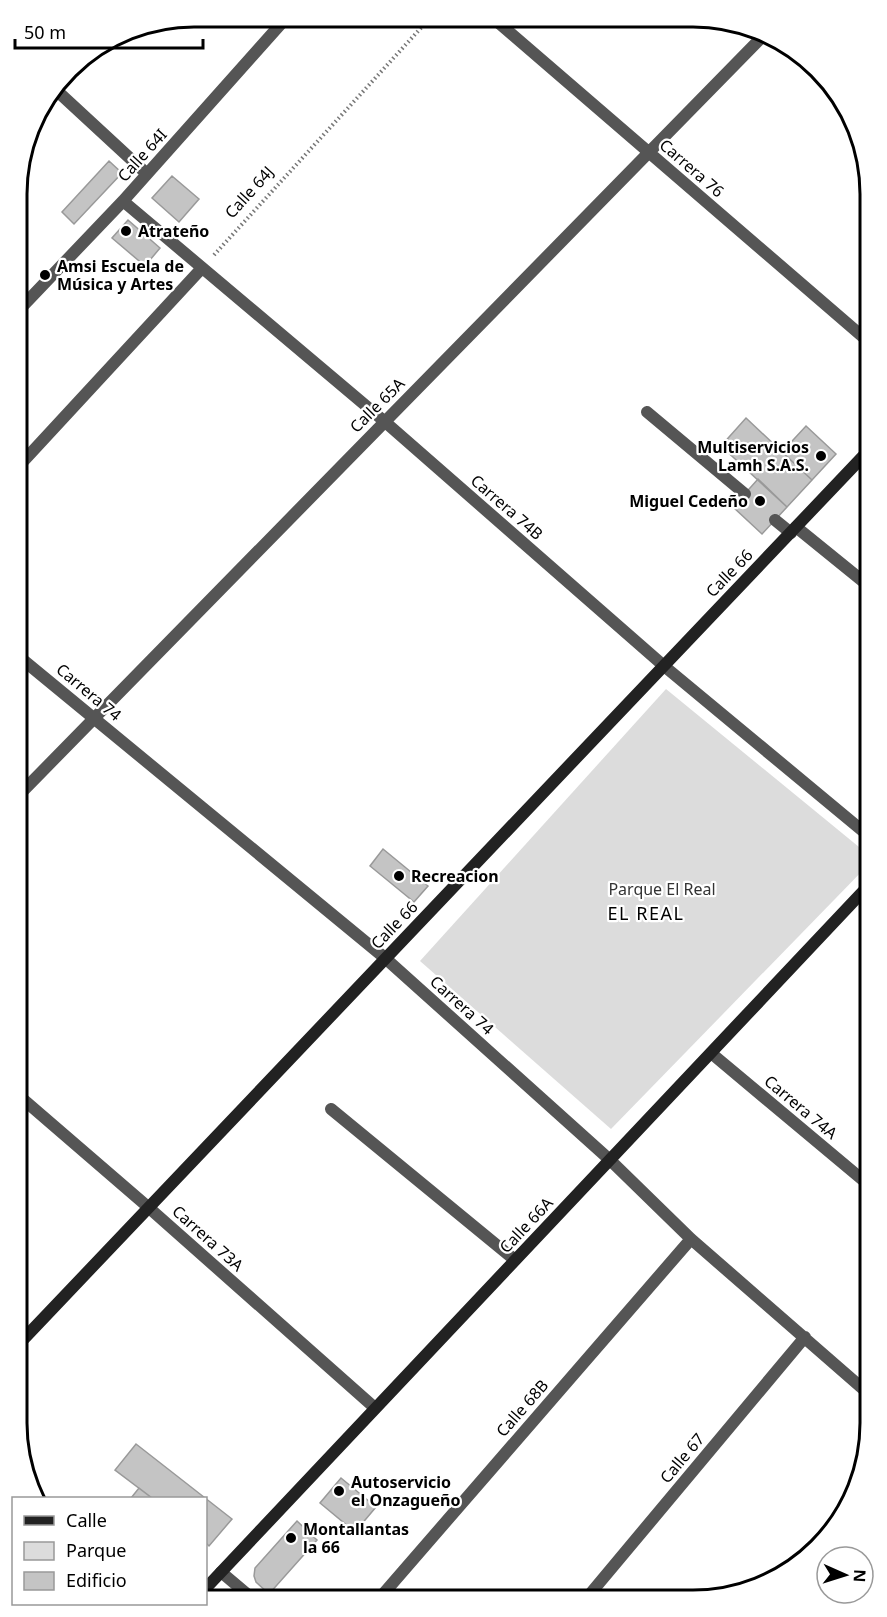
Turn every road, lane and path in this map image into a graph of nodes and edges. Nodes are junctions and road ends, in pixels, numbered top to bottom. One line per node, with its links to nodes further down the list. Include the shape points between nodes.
1 (274, 27): 7 (street, Calle 64I)
2 (422, 27): 9 (path, Calle 64J)
3 (503, 27): 6 (street, Carrera 76)
4 (758, 41): 6 (street, Calle 65A)
5 (60, 94): 7 (street)
6 (649, 153): 11 (street, Carrera 76); 13 (street, Calle 65A)
7 (147, 174): 8 (street, Calle 64I)
8 (123, 201): 9 (street, Carrera 74B); 10 (street, Calle 64I)
9 (202, 268): 13 (street, Carrera 74B); 14 (street)
10 (27, 302)
11 (860, 334)
12 (647, 412): 16 (street)
13 (384, 421): 21 (street, Carrera 74B); 22 (street, Calle 65A)
14 (27, 457)
15 (860, 460): 18 (street, Calle 66)
16 (745, 495)
17 (775, 520): 18 (street)
18 (793, 530): 19 (street); 21 (street, Calle 66)
19 (860, 580)
20 (27, 663): 22 (street, Carrera 74)
21 (663, 666): 24 (street, Carrera 74B); 26 (street, Calle 66)
22 (94, 718): 23 (street, Calle 65A); 26 (street, Carrera 74)
23 (27, 787)
24 (860, 829)
25 (860, 895): 27 (street, Calle 66A)
26 (385, 958): 30 (street, Carrera 74); 32 (street, Calle 66)
27 (711, 1053): 30 (street, Calle 66A); 31 (street, Carrera 74A)
28 (27, 1103): 32 (street, Carrera 73A)
29 (332, 1109): 34 (street)
30 (610, 1160): 33 (street, Carrera 74); 34 (street, Calle 66A)
31 (860, 1178)
32 (148, 1207): 35 (street, Calle 66); 38 (street, Carrera 73A)
33 (691, 1239): 36 (street, Carrera 74); 42 (street, Calle 68B)
34 (515, 1260): 38 (street, Calle 66A)
35 (27, 1335)
36 (805, 1337): 37 (street, Carrera 74); 43 (street, Calle 67)
37 (860, 1386)
38 (375, 1408): 39 (street, Calle 66A)
39 (220, 1572): 40 (street, Calle 66A); 41 (street)
40 (207, 1587)
41 (242, 1590)
42 (387, 1590)
43 (593, 1590)

